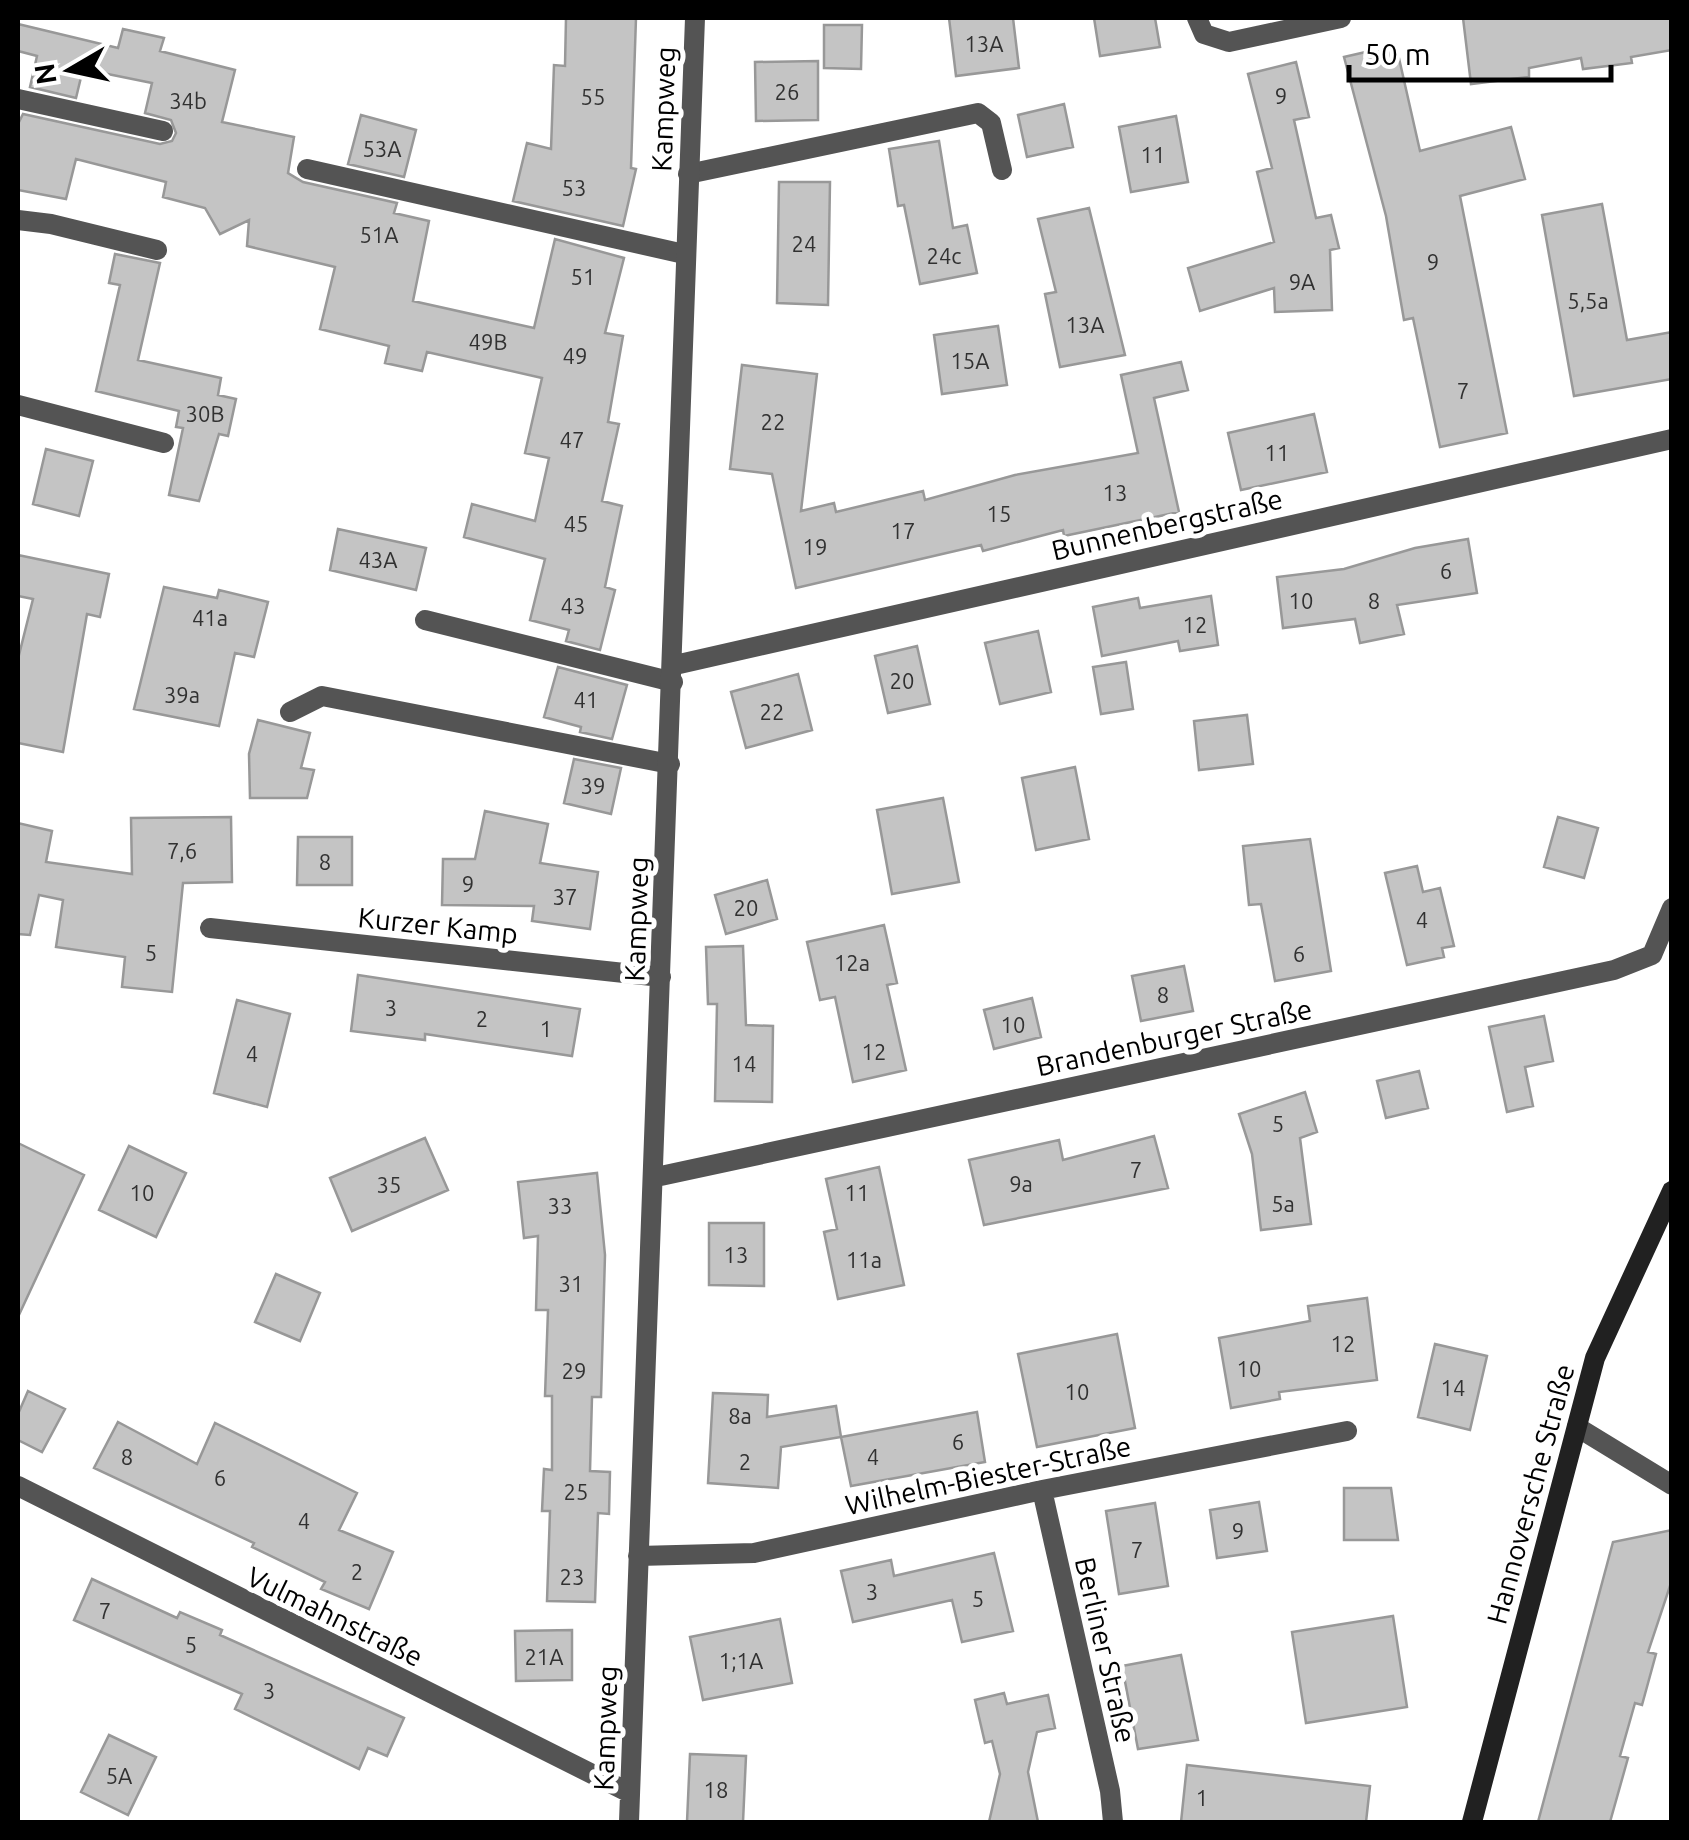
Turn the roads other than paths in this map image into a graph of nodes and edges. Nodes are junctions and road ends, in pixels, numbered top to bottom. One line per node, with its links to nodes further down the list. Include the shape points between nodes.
1 (695, 18): 8 (street, Kampweg)
2 (1196, 18): 3 (street, via 1204,34 1229,42)
3 (1341, 18)
4 (18, 99): 5 (street)
5 (163, 131)
6 (307, 169): 11 (street)
7 (1002, 170): 8 (street, via 991,123 978,113)
8 (688, 174): 11 (street, Kampweg)
9 (18, 220): 10 (street)
10 (157, 250)
11 (684, 254): 16 (street, Kampweg)
12 (18, 404): 14 (street)
13 (1672, 439): 16 (street, Bunnenbergstraße)
14 (164, 443)
15 (425, 620): 16 (street)
16 (674, 673): 18 (street, Kampweg)
17 (290, 712): 18 (street, via 322,696)
18 (670, 764): 21 (street, Kampweg)
19 (1672, 908): 22 (street, Brandenburger Straße, via 1652,955 1614,970)
20 (210, 928): 21 (street, Kurzer Kamp)
21 (661, 977): 22 (street, Kampweg)
22 (656, 1177): 29 (street, Kampweg)
23 (1672, 1191): 24 (main road, Hannoversche Straße, via 1595,1358)
24 (1577, 1427): 26 (street); 33 (main road, Hannoversche Straße)
25 (1347, 1431): 28 (street, Wilhelm-Biester-Straße)
26 (1672, 1485)
27 (18, 1486): 30 (street, Vulmahnstraße)
28 (1042, 1490): 29 (street, Wilhelm-Biester-Straße, via 754,1553); 32 (street, Berliner Straße)
29 (638, 1556): 30 (street, Kampweg)
30 (630, 1794): 31 (street, Kampweg)
31 (629, 1822)
32 (1112, 1822)
33 (1472, 1822)

